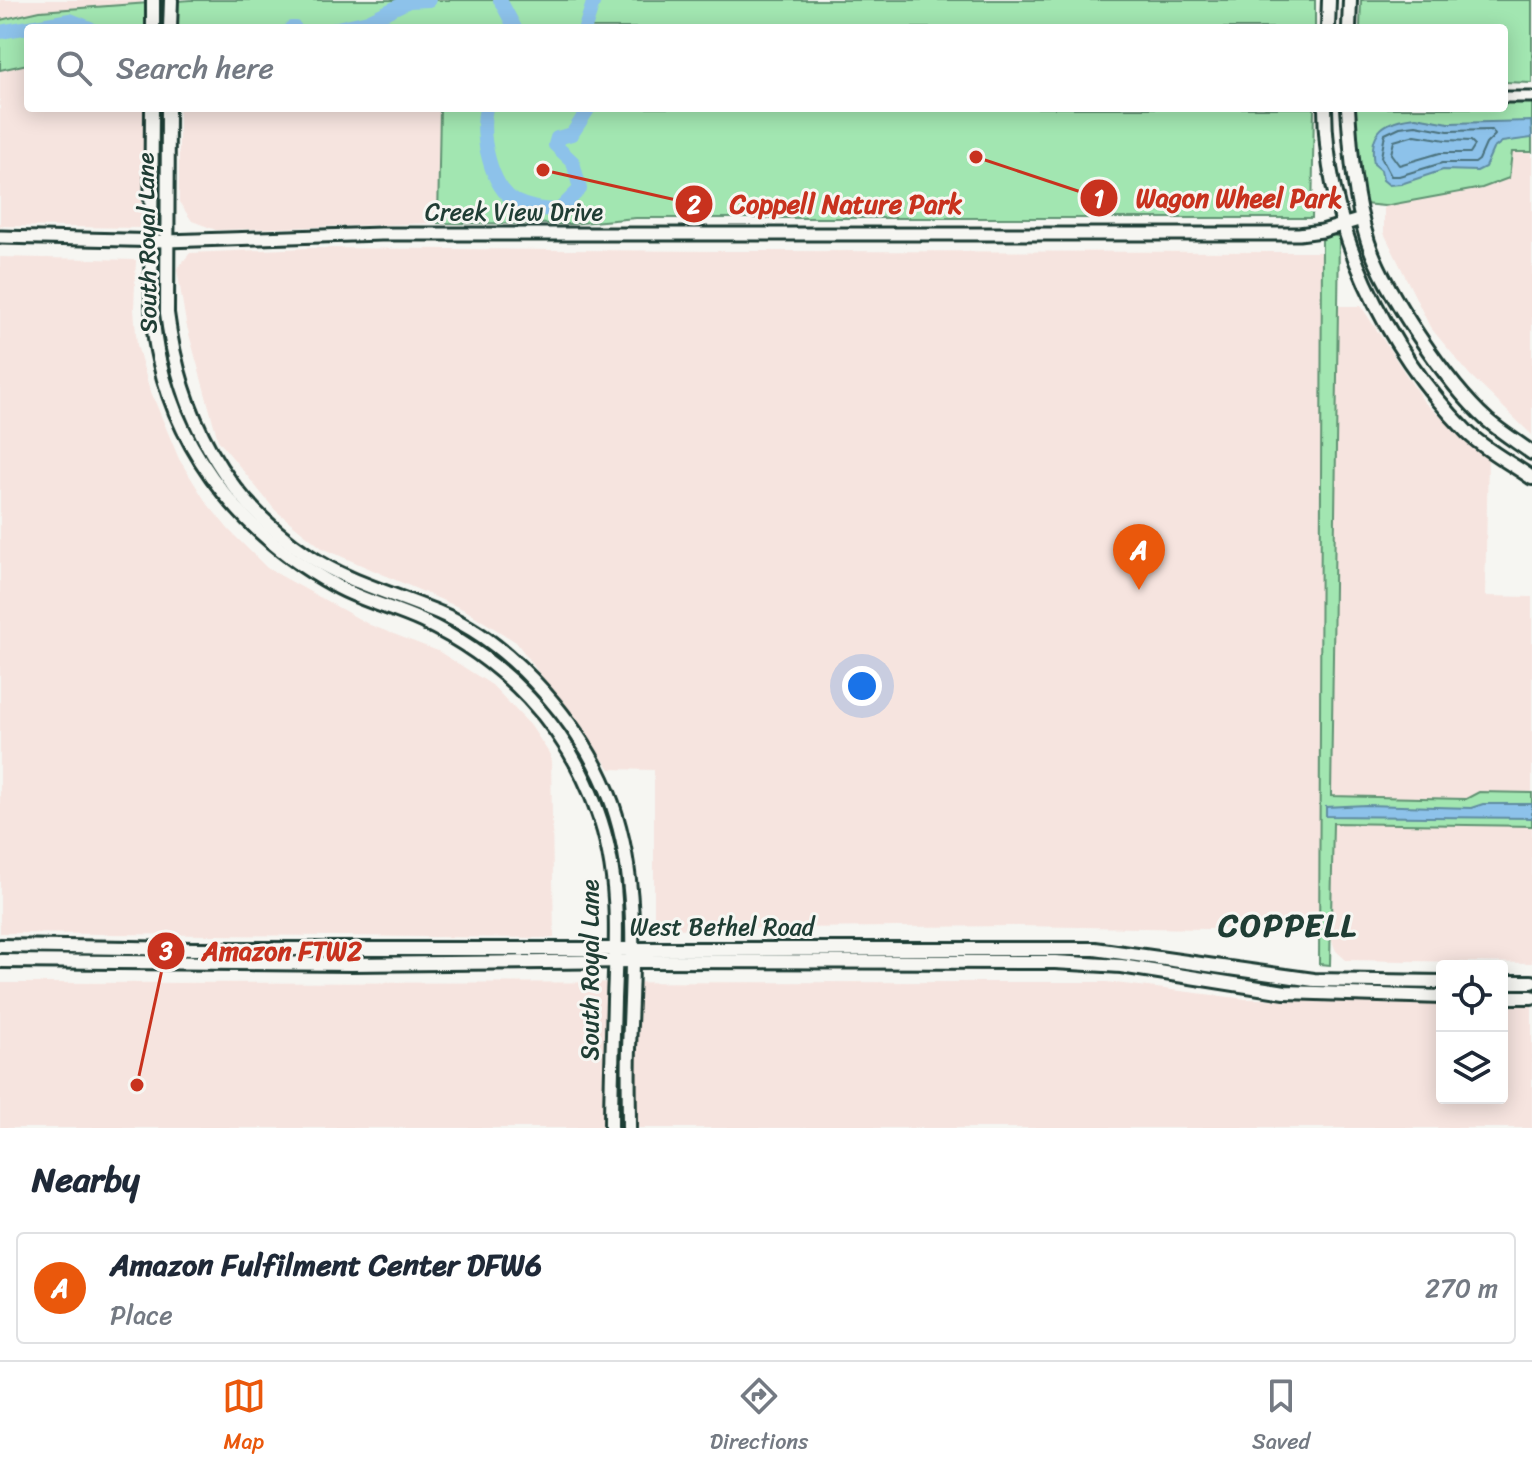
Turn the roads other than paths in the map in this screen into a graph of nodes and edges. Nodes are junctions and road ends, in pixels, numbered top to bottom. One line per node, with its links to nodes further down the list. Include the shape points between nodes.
1 (153, 0): 5 (main road)
2 (171, 0): 6 (main road)
3 (1329, 0): 7 (main road)
4 (1350, 0): 8 (main road)
5 (153, 24)
6 (170, 24)
7 (1328, 24)
8 (1349, 24)
9 (1508, 97): 10 (street)
10 (1532, 97)
11 (152, 112): 18 (main road, South Royal Lane)
12 (167, 112): 19 (main road, South Royal Lane)
13 (1325, 112): 16 (main road, via 1329,163)
14 (1348, 112): 15 (main road)
15 (1362, 219): 16 (street, Creek View Drive); 20 (main road, via 1378,266)
16 (1343, 225): 19 (street, Creek View Drive, via 1299,234 381,234); 21 (main road, via 1379,316)
17 (0, 237): 18 (street, Creek View Drive)
18 (151, 241): 19 (street, Creek View Drive); 22 (main road, South Royal Lane, via 154,333 164,377)
19 (166, 241): 22 (main road, South Royal Lane, via 171,347)
20 (1443, 371): 21 (street); 23 (main road, via 1487,419)
21 (1428, 384): 24 (main road, via 1469,433)
22 (193, 435): 25 (main road, South Royal Lane, via 264,520 308,556); 26 (main road, South Royal Lane, via 210,474 245,519 276,547 337,587)
23 (1532, 453)
24 (1532, 478)
25 (423, 606): 26 (main road); 27 (main road, South Royal Lane, via 471,630 523,670)
26 (419, 619): 28 (main road, South Royal Lane, via 502,670)
27 (571, 725): 28 (main road); 34 (main road, South Royal Lane, via 599,772 622,836)
28 (558, 735): 33 (main road, South Royal Lane, via 585,780 608,843 617,900)
29 (0, 946): 30 (main road, West Bethel Road)
30 (32, 946): 31 (main road, West Bethel Road); 37 (main road)
31 (232, 949): 32 (main road, West Bethel Road); 38 (main road)
32 (352, 949): 33 (main road, West Bethel Road); 39 (main road)
33 (617, 955): 34 (main road, West Bethel Road); 39 (main road, West Bethel Road); 49 (main road, South Royal Lane)
34 (634, 955): 35 (main road, West Bethel Road, via 1080,949); 40 (main road, West Bethel Road, via 1055,962); 50 (main road, South Royal Lane)
35 (1172, 959): 40 (main road); 41 (main road, West Bethel Road, via 1275,976)
36 (0, 961): 37 (main road, West Bethel Road)
37 (33, 961): 38 (main road, West Bethel Road)
38 (232, 963): 39 (main road, West Bethel Road)
39 (351, 964)
40 (1170, 973): 45 (main road, West Bethel Road, via 1285,992)
41 (1352, 981): 42 (main road, West Bethel Road); 45 (main road)
42 (1436, 982)
43 (1508, 982): 44 (main road)
44 (1532, 982)
45 (1351, 995): 46 (main road, West Bethel Road)
46 (1436, 997)
47 (1508, 997): 48 (main road)
48 (1532, 997)
49 (611, 1128)
50 (629, 1128)

